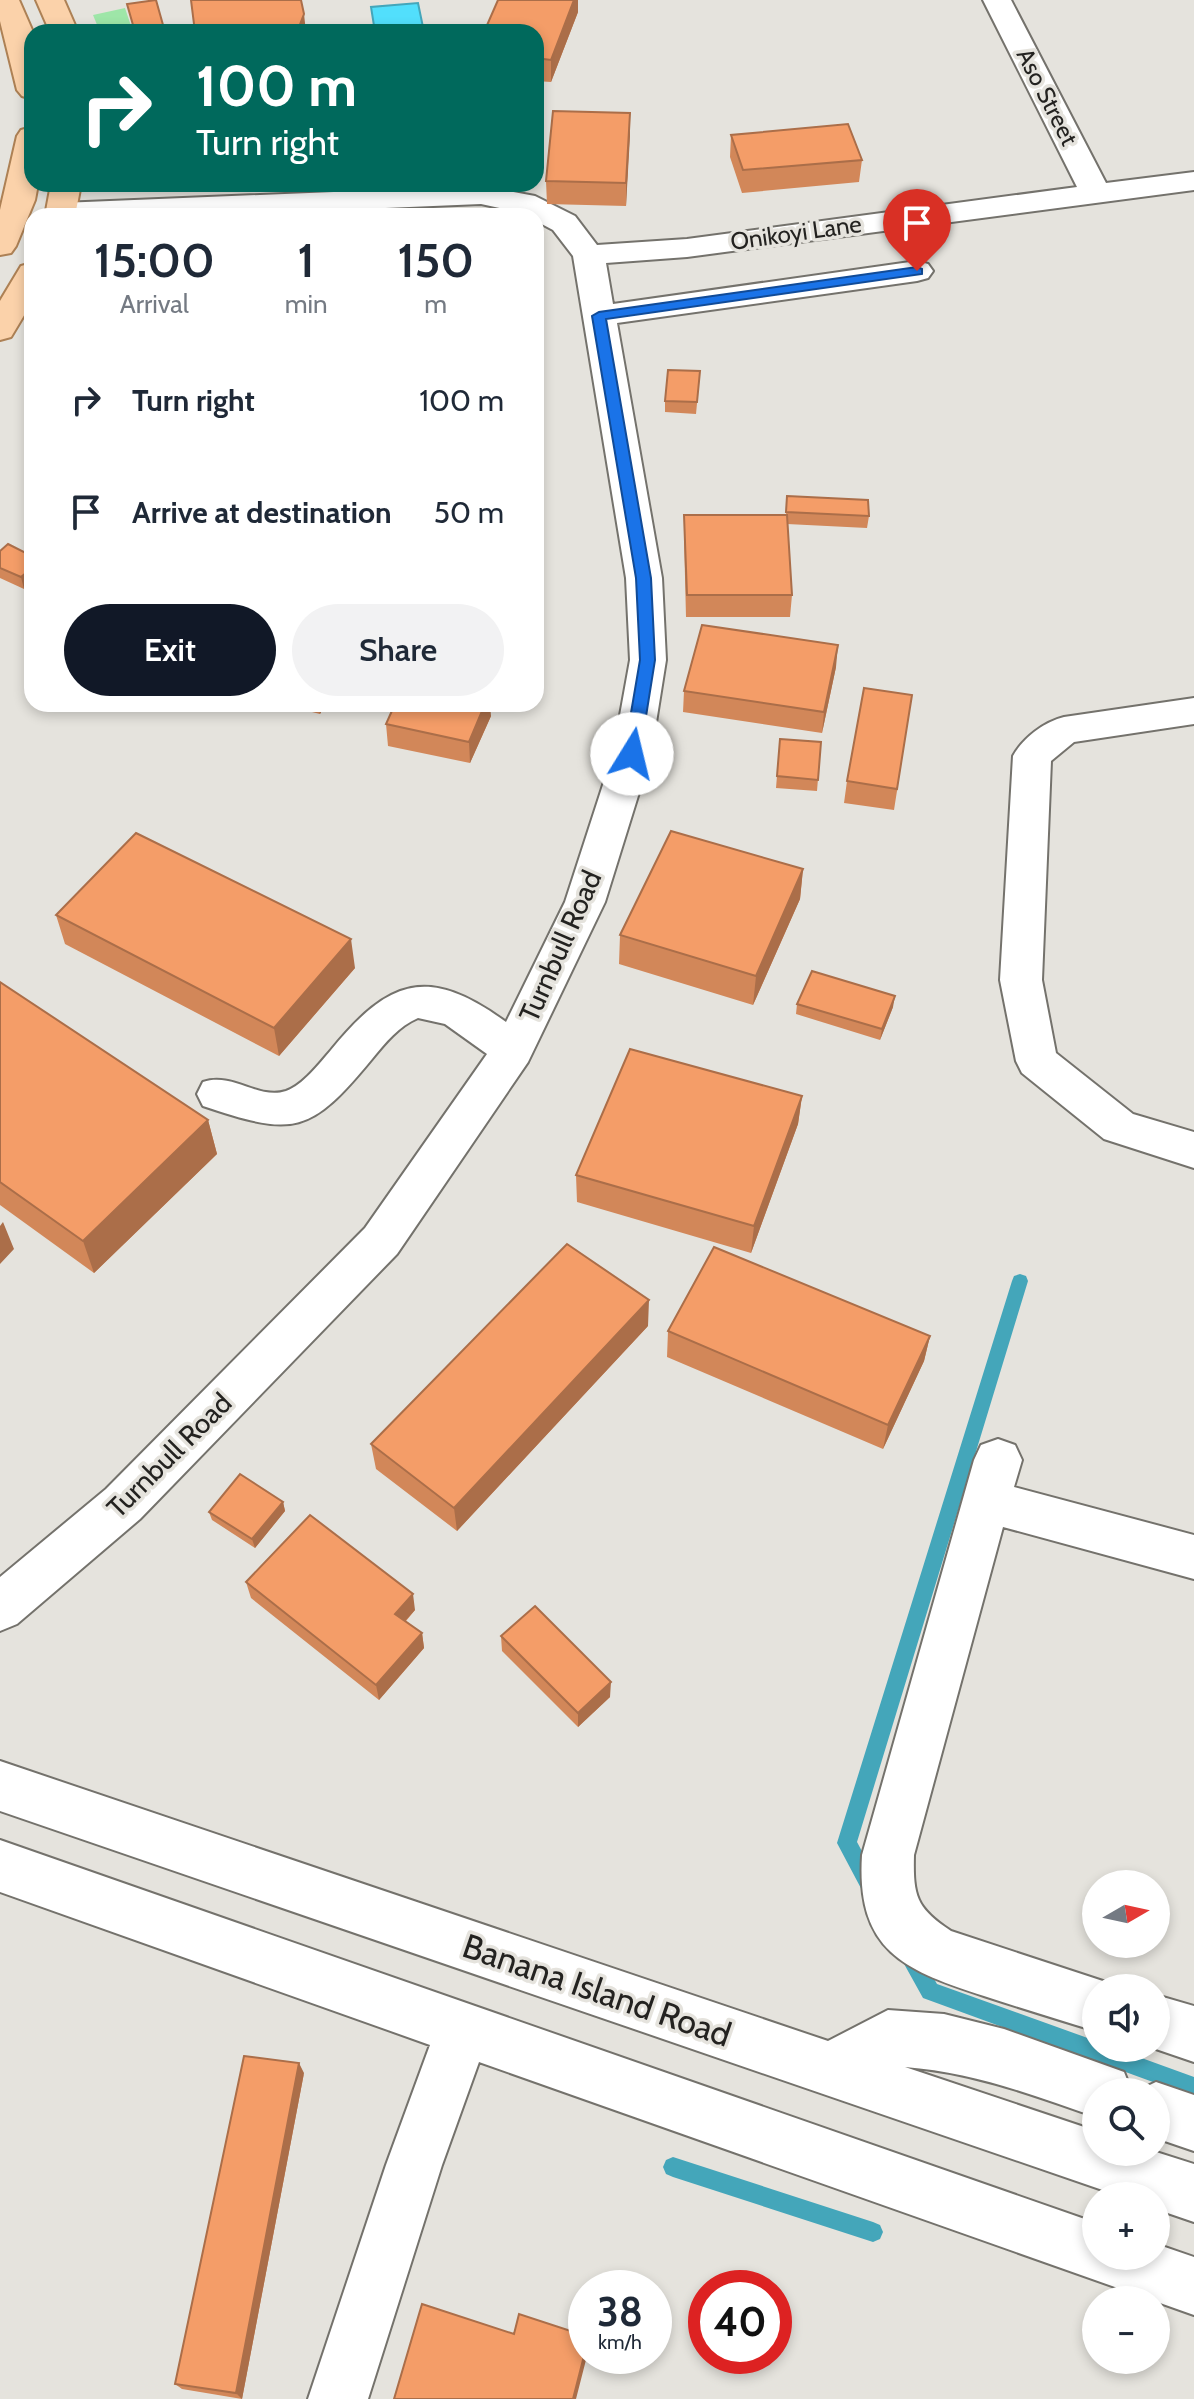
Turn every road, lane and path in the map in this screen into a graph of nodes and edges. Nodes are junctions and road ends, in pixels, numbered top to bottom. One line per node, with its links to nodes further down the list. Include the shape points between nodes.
1 (5, 0): 5 (main road)
2 (50, 0): 4 (main road)
3 (997, 0): 8 (street, Aso Street)
4 (60, 24)
5 (24, 53)
6 (24, 160): 10 (main road)
7 (1194, 181): 8 (street, Onikoyi Lane)
8 (1096, 194): 14 (street, Onikoyi Lane, via 687,248)
9 (62, 204): 11 (street, Turnbull Road, via 481,195)
10 (8, 207): 13 (main road)
11 (534, 208)
12 (544, 213): 14 (street, Turnbull Road, via 564,223)
13 (0, 246)
14 (589, 255): 17 (street, Turnbull Road)
15 (917, 271): 17 (street)
16 (24, 287): 18 (main road)
17 (599, 316): 20 (street, Turnbull Road, via 644,578 648,660 632,754 585,902)
18 (0, 330)
19 (1194, 711): 22 (street, via 1064,730 1032,756 1021,980 1037,1061 1119,1127)
20 (513, 1050): 21 (street, via 456,1011 420,1003 395,1011 370,1030 315,1098 283,1110); 24 (street, Turnbull Road, via 381,1241 123,1504)
21 (218, 1094)
22 (1194, 1150)
23 (1194, 1557): 27 (street, via 993,1481 888,1855 886,1888 892,1915 914,1939 937,1954)
24 (0, 1608)
25 (0, 1786): 31 (street, Banana Island Road)
26 (0, 1866): 29 (street)
27 (1082, 2000)
28 (1170, 2026): 30 (street)
29 (464, 2028): 36 (street); 39 (street)
30 (1194, 2034)
31 (831, 2070): 32 (street, via 888,2038 944,2042); 35 (street, Banana Island Road)
32 (1082, 2084)
33 (1170, 2115): 34 (street)
34 (1194, 2123)
35 (1194, 2193)
36 (1082, 2247)
37 (1148, 2270): 38 (street)
38 (1194, 2286)
39 (338, 2399)

